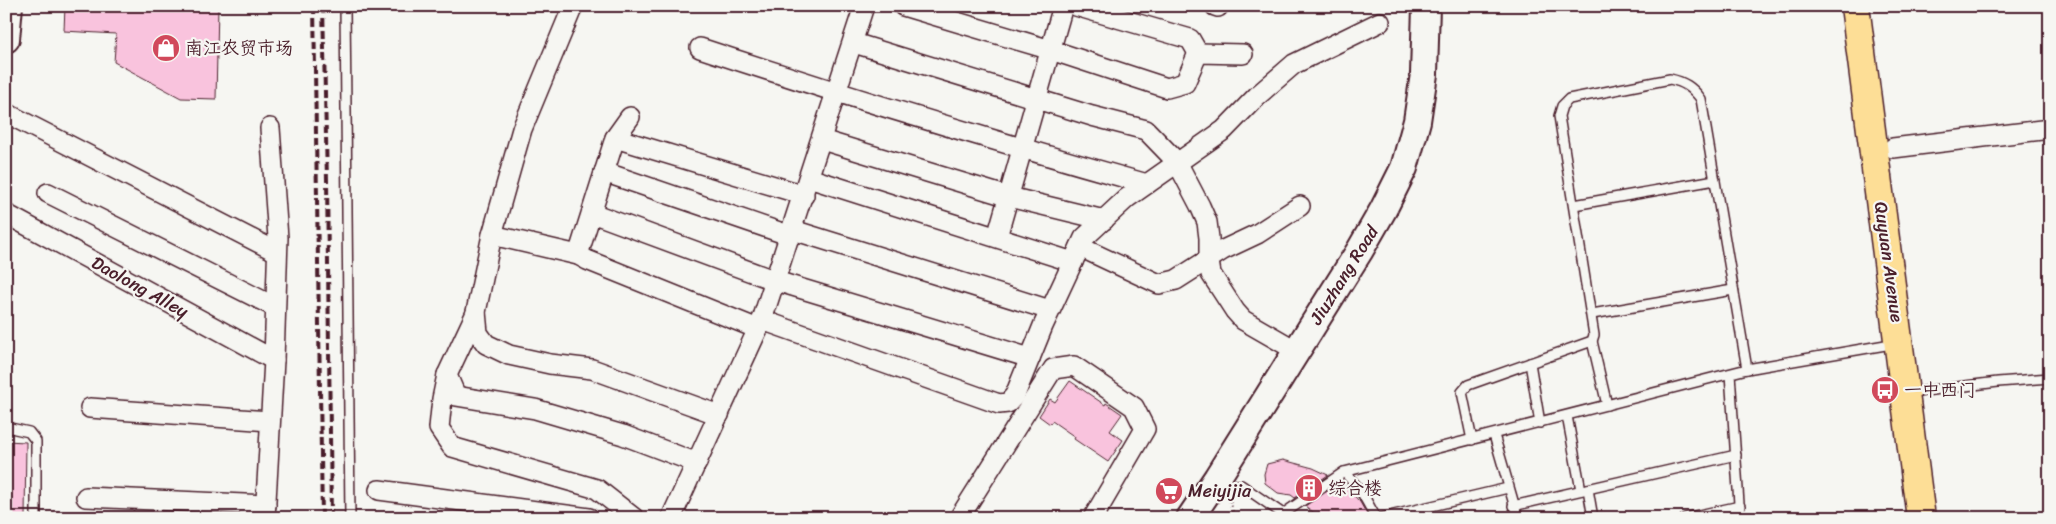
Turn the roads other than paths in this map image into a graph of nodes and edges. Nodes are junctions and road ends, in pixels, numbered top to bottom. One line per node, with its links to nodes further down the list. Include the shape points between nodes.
1 (9, 6): 13 (street)
2 (345, 6): 87 (lane)
3 (573, 6): 42 (street, via 522,129)
4 (864, 6): 14 (street)
5 (904, 6): 16 (street)
6 (1063, 6): 16 (street)
7 (1076, 6): 17 (street, via 1190,39)
8 (1426, 6): 57 (street, Jiuzhang Road, via 1424,74 1417,121 1404,168 1360,250)
9 (1436, 6): 78 (street, Jiuzhang Road, via 1436,74 1430,119 1415,167 1367,259)
10 (1855, 6): 56 (main road, Quyuan Avenue)
11 (1874, 6): 27 (main road, Quyuan Avenue)
12 (1380, 22): 29 (street, via 1294,64 1224,130)
13 (6, 39)
14 (854, 43): 19 (street); 20 (street)
15 (700, 48): 19 (street)
16 (1051, 50): 17 (street, via 1167,88 1185,83); 20 (street)
17 (1198, 53): 18 (street)
18 (1243, 54)
19 (837, 93): 26 (street); 28 (street)
20 (1037, 99): 28 (street); 29 (street, via 1146,130)
21 (6, 113): 44 (street)
22 (630, 117): 25 (street)
23 (270, 128): 44 (street)
24 (2050, 129): 27 (street)
25 (615, 138): 30 (street); 33 (street)
26 (822, 140): 33 (street); 35 (street)
27 (1893, 148): 65 (main road, Quyuan Avenue)
28 (1022, 149): 32 (street); 35 (street)
29 (1177, 162): 32 (street); 47 (street, via 1207,222)
30 (604, 172): 38 (street); 41 (street)
31 (1715, 180): 36 (lane); 36 (lane, via 1701,99 1683,82 1670,79 1569,98 1562,106 1559,116); 49 (lane)
32 (1147, 184): 40 (street, via 1126,198)
33 (807, 186): 41 (street); 43 (street)
34 (48, 193): 50 (street)
35 (1009, 196): 40 (street); 43 (street)
36 (1574, 205): 53 (lane)
37 (1300, 206): 47 (street, via 1257,234 1222,250)
38 (592, 213): 46 (street); 48 (street)
39 (6, 214): 59 (street, Daolong Alley)
40 (1104, 220): 45 (street, via 1084,238)
41 (792, 233): 48 (street); 51 (street)
42 (492, 235): 46 (street); 52 (street)
43 (997, 237): 45 (street)
44 (277, 252): 50 (street)
45 (1076, 254): 47 (street, via 1159,284 1176,280); 51 (street)
46 (578, 255): 54 (street)
47 (1209, 261): 57 (street, via 1211,274 1222,294 1243,320)
48 (776, 281): 54 (street); 58 (street)
49 (1733, 290): 53 (lane); 61 (lane)
50 (275, 307): 59 (street)
51 (1050, 310): 58 (street)
52 (476, 312): 63 (street); 68 (street, via 478,332 486,344 509,355 592,369)
53 (1592, 314): 55 (lane)
54 (760, 325): 58 (street, via 999,404 1008,402 1015,395); 68 (street)
55 (1592, 341): 60 (lane); 66 (lane)
56 (1900, 343): 61 (lane); 65 (main road, Quyuan Avenue)
57 (1297, 351): 93 (street, Jiuzhang Road)
58 (1030, 358)
59 (274, 360): 70 (street)
60 (1530, 363): 71 (lane); 74 (lane, via 1468,385 1462,392)
61 (1747, 369): 62 (lane)
62 (1730, 374): 66 (lane); 75 (lane)
63 (447, 376): 76 (street, via 456,396 535,410 623,436); 89 (street, via 439,428 452,447 597,488)
64 (2050, 378): 65 (lane)
65 (1914, 392): 101 (main road, Quyuan Avenue); 102 (main road, Quyuan Avenue)
66 (1607, 405): 69 (lane)
67 (90, 408): 70 (street)
68 (719, 415): 76 (street)
69 (1567, 416): 71 (lane); 81 (lane)
70 (270, 421): 85 (street)
71 (1540, 423): 73 (lane)
72 (6, 427): 86 (lane, via 29,432 36,441)
73 (1494, 435): 74 (lane); 79 (lane)
74 (1472, 440): 77 (lane)
75 (1736, 455): 81 (lane); 84 (lane)
76 (697, 463): 90 (street)
77 (1344, 472): 78 (lane, via 1283,514 1241,485); 95 (lane, via 1361,491)
78 (1227, 485): 94 (street, Jiuzhang Road)
79 (1508, 488): 83 (lane); 96 (lane)
80 (378, 490): 88 (street)
81 (1584, 490): 83 (lane); 98 (lane)
82 (86, 497): 85 (street)
83 (1513, 506): 97 (lane)
84 (1740, 506): 99 (lane); 100 (lane)
85 (265, 511)
86 (36, 518)
87 (350, 518)
88 (589, 518)
89 (634, 518)
90 (671, 518)
91 (959, 518): 92 (street, via 1053,369 1074,366 1134,407 1146,429)
92 (1093, 518)
93 (1190, 518)
94 (1205, 518)
95 (1376, 518)
96 (1381, 518)
97 (1518, 518)
98 (1593, 518)
99 (1686, 518)
100 (1740, 518)
101 (1921, 518)
102 (1939, 518)

